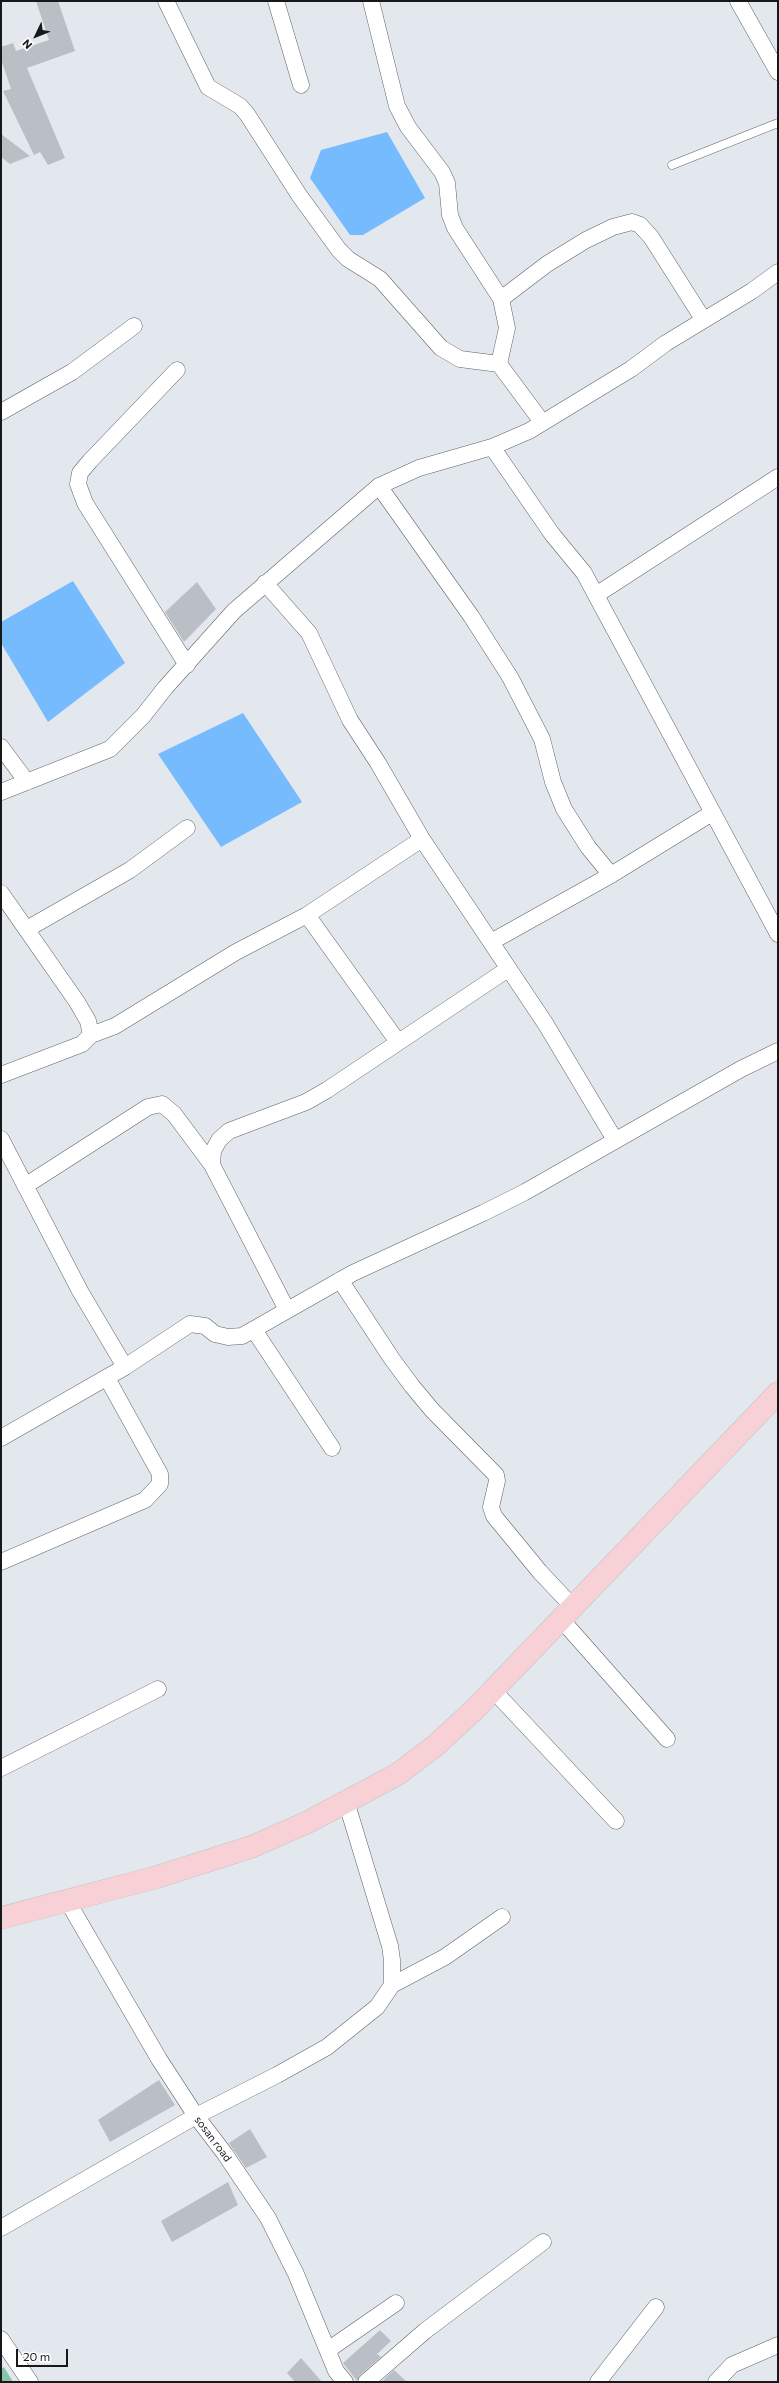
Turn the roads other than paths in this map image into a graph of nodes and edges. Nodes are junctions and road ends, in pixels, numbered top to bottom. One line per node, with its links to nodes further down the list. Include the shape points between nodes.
1 (166, 1): 13 (street, via 208,87 240,106 247,114 299,195 339,250 348,259 380,279 441,348 460,359)
2 (276, 1): 6 (street)
3 (371, 1): 10 (street, via 397,106 408,127 442,172 447,182 450,215 455,228)
4 (738, 1): 5 (street)
5 (778, 72)
6 (301, 85)
7 (778, 123): 8 (lane)
8 (672, 165)
9 (778, 272): 11 (street, via 752,291)
10 (501, 299): 11 (street, via 542,268 586,240 613,227 632,222 640,225 651,237); 13 (street, via 506,328)
11 (703, 319): 16 (street, via 631,369)
12 (134, 326): 15 (street, via 72,372)
13 (499, 364): 16 (street)
14 (177, 370): 22 (street, via 90,461 80,473 78,484 85,503)
15 (1, 412)
16 (542, 422): 17 (street, via 511,440)
17 (492, 447): 19 (street, via 419,468); 21 (street, via 552,534 584,573)
18 (778, 477): 21 (street)
19 (379, 486): 20 (street); 29 (street, via 471,616 510,677 542,738 564,809 588,847)
20 (265, 583): 22 (street, via 234,611); 28 (street, via 309,633 342,707 378,762)
21 (596, 595): 26 (street, via 666,722)
22 (187, 665): 24 (street, via 129,732 110,749)
23 (1, 747): 24 (street)
24 (27, 782): 25 (street)
25 (1, 792)
26 (712, 813): 29 (street); 33 (street)
27 (187, 828): 32 (street, via 130,870)
28 (422, 839): 31 (street); 34 (street)
29 (611, 875): 34 (street)
30 (1, 893): 32 (street)
31 (307, 915): 36 (street, via 236,952 115,1026); 37 (street)
32 (27, 929): 36 (street, via 88,1021)
33 (778, 934)
34 (491, 942): 35 (street)
35 (508, 969): 37 (street); 41 (street, via 549,1029)
36 (91, 1035): 39 (street, via 82,1044)
37 (398, 1042): 42 (street, via 311,1099 229,1131 212,1151)
38 (777, 1054): 41 (street, via 741,1069)
39 (1, 1075)
40 (1, 1139): 43 (street)
41 (615, 1140): 44 (street, via 483,1213)
42 (212, 1165): 43 (street, via 174,1114 162,1104 148,1107); 45 (street)
43 (25, 1186): 47 (street, via 80,1291)
44 (340, 1280): 45 (street); 53 (street, via 412,1386 496,1475 491,1507 494,1516 540,1572)
45 (288, 1310): 46 (street)
46 (254, 1330): 47 (street, via 242,1336 228,1337 215,1334 197,1324 190,1324); 51 (street)
47 (126, 1367): 48 (street)
48 (107, 1378): 50 (street); 52 (street, via 160,1474 160,1484 146,1500)
49 (778, 1393): 53 (main road)
50 (1, 1438)
51 (332, 1448)
52 (1, 1562)
53 (566, 1612): 55 (main road); 56 (street)
54 (158, 1690): 57 (street)
55 (494, 1690): 58 (main road, via 435,1746 398,1774); 59 (street)
56 (666, 1740)
57 (1, 1768)
58 (346, 1801): 60 (main road, via 308,1822 251,1847); 63 (street, via 390,1946)
59 (616, 1821)
60 (68, 1902): 61 (main road); 64 (street, sosan road, via 159,2059)
61 (1, 1917)
62 (502, 1917): 63 (street, via 445,1957)
63 (392, 1985): 64 (street, via 377,2007 327,2046 277,2075)
64 (196, 2116): 65 (street); 71 (street, sosan road, via 268,2218 296,2274)
65 (1, 2228)
66 (543, 2242): 74 (street, via 425,2331)
67 (396, 2304): 71 (street)
68 (656, 2307): 75 (street)
69 (1, 2339): 73 (street)
70 (778, 2345): 76 (street, via 732,2365)
71 (328, 2350): 72 (street, sosan road)
72 (336, 2378)
73 (30, 2382)
74 (366, 2382)
75 (598, 2382)
76 (716, 2382)

